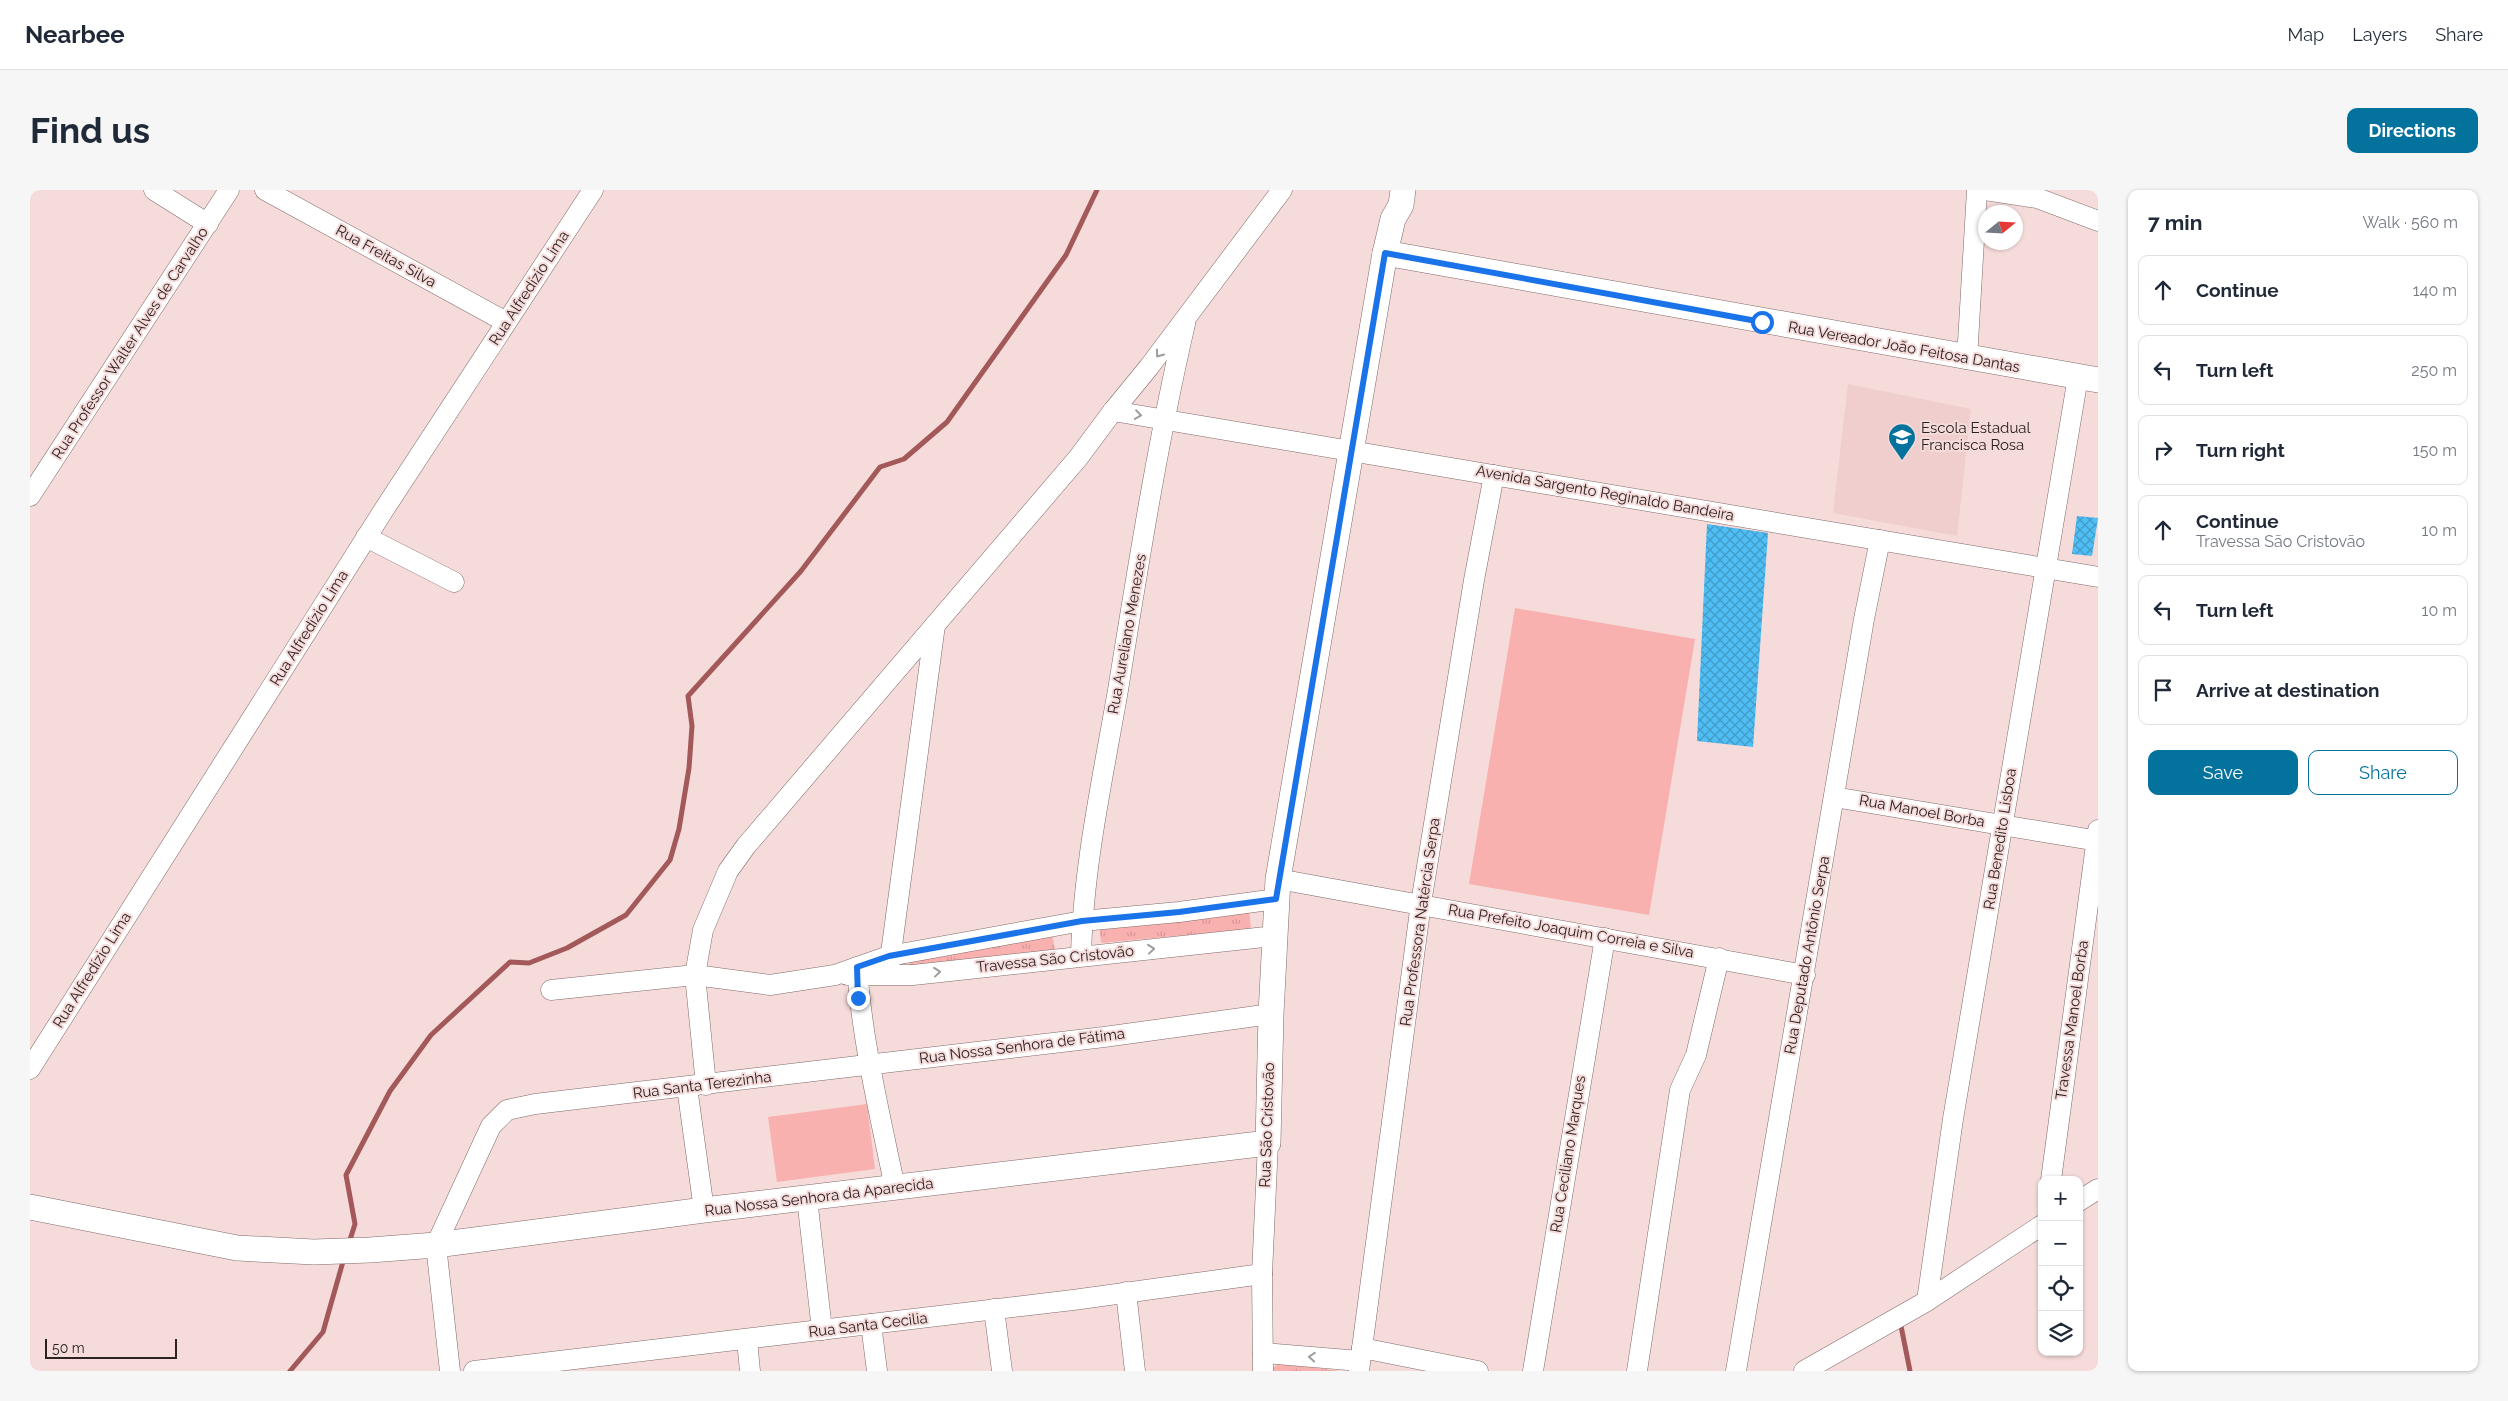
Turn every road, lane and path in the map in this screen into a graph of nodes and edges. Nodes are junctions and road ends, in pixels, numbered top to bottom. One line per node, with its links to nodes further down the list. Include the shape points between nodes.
1 (154, 190): 12 (street)
2 (229, 190): 12 (street, Rua Professor Walter Alves de Carvalho)
3 (265, 190): 15 (street, Rua Freitas Silva)
4 (593, 190): 15 (street, Rua Alfredízio Lima)
5 (1282, 190): 14 (street)
6 (1390, 190): 10 (street, via 1388,205)
7 (1403, 190): 10 (street, via 1401,205)
8 (1977, 190): 16 (street)
9 (1985, 190): 11 (street, via 2037,198)
10 (1393, 219): 13 (street, Rua São Cristovão)
11 (2098, 221)
12 (208, 224): 22 (street, Rua Professor Walter Alves de Carvalho)
13 (1385, 253): 16 (street, Rua Vereador João Feitosa Dantas); 20 (street, Rua São Cristovão)
14 (1188, 315): 18 (street, one-way to 18); 19 (street, Rua Aureliano Menezes)
15 (506, 322): 23 (street, Rua Alfredízio Lima)
16 (1967, 359): 17 (street, Rua Vereador João Feitosa Dantas)
17 (2088, 379): 25 (street, Rua Benedito Lisboa)
18 (1113, 411): 19 (street, Avenida Sargento Reginaldo Bandeira, one-way to 19); 28 (street, via 1078,458)
19 (1163, 418): 20 (street, Avenida Sargento Reginaldo Bandeira); 34 (street, Rua Aureliano Menezes)
20 (1352, 450): 21 (street, Avenida Sargento Reginaldo Bandeira); 32 (street, Rua São Cristovão)
21 (1494, 475): 24 (street, Avenida Sargento Reginaldo Bandeira); 33 (street, Rua Professora Natércia Serpa)
22 (30, 496)
23 (366, 537): 27 (street); 47 (street, Rua Alfredízio Lima)
24 (1880, 540): 25 (street, Avenida Sargento Reginaldo Bandeira); 29 (street, Rua Deputado Antônio Serpa)
25 (2044, 569): 26 (street, Avenida Sargento Reginaldo Bandeira); 30 (street, Rua Benedito Lisboa)
26 (2098, 577)
27 (454, 582)
28 (935, 626): 37 (street); 41 (street, via 728,870 703,930)
29 (1834, 796): 30 (street, Rua Manoel Borba); 42 (street, Rua Deputado Antônio Serpa)
30 (2002, 825): 31 (street, Rua Manoel Borba); 61 (street, Rua Benedito Lisboa)
31 (2097, 837): 50 (street, Travessa Manoel Borba)
32 (1277, 889): 33 (street, Rua Prefeito Joaquim Correia e Silva); 34 (street, Rua Prefeito Joaquim Correia e Silva, via 1179,912); 35 (street, Rua São Cristovão)
33 (1421, 903): 36 (street, Rua Prefeito Joaquim Correia e Silva); 66 (street, Rua Professora Natércia Serpa)
34 (1082, 921): 37 (street, Travessa São Cristovão); 38 (street, Rua Aureliano Menezes)
35 (1274, 936): 38 (street, Travessa São Cristovão, one-way to 35); 45 (street, Rua São Cristovão)
36 (1605, 938): 39 (street, Rua Prefeito Joaquim Correia e Silva); 75 (street, Rua Ceciliano Marques)
37 (889, 956): 40 (street, Travessa São Cristovão); 43 (street)
38 (1081, 956): 43 (street, Travessa São Cristovão, one-way to 38)
39 (1719, 958): 42 (street, Rua Prefeito Joaquim Correia e Silva); 76 (street, via 1696,1054 1680,1090)
40 (857, 971): 41 (street, Travessa São Cristovão, via 770,985); 43 (street, Travessa São Cristovão); 46 (street)
41 (695, 975): 44 (street, Travessa São Cristovão); 48 (street)
42 (1804, 975): 77 (street, Rua Deputado Antônio Serpa)
43 (889, 976)
44 (550, 990)
45 (1271, 1014): 46 (street, Rua Nossa Senhora de Fátima); 49 (street, Rua São Cristovão)
46 (869, 1064): 48 (street, Rua Santa Terezinha); 51 (street)
47 (30, 1069)
48 (697, 1086): 56 (street); 58 (street, Rua Santa Terezinha, via 507,1110 490,1126)
49 (1268, 1143): 51 (street, Rua Nossa Senhora da Aparecida); 59 (street, Rua São Cristovão)
50 (2052, 1176)
51 (896, 1188): 53 (street, Rua Nossa Senhora da Aparecida)
52 (2098, 1189): 54 (street)
53 (807, 1198): 56 (street, Rua Nossa Senhora da Aparecida); 64 (street)
54 (2083, 1198)
55 (30, 1207): 58 (street, Rua Nossa Senhora da Aparecida, via 237,1248 314,1252)
56 (704, 1210): 58 (street, Rua Nossa Senhora da Aparecida)
57 (2038, 1228): 61 (street)
58 (436, 1245): 68 (street)
59 (1262, 1274): 60 (street, Rua Santa Cecilia); 67 (street, Rua São Cristovão)
60 (1126, 1292): 62 (street, Rua Santa Cecilia); 73 (street)
61 (1926, 1301): 78 (street)
62 (994, 1309): 63 (street, Rua Santa Cecilia); 72 (street)
63 (871, 1324): 64 (street, Rua Santa Cecilia); 71 (street)
64 (822, 1330): 65 (street, Rua Santa Cecilia)
65 (747, 1340): 69 (street, Rua Santa Cecilia); 70 (street)
66 (1360, 1360): 67 (street, one-way to 67); 74 (street)
67 (1263, 1362)
68 (450, 1371)
69 (474, 1371)
70 (750, 1371)
71 (877, 1371)
72 (1002, 1371)
73 (1135, 1371)
74 (1478, 1371)
75 (1533, 1371)
76 (1637, 1371)
77 (1736, 1371)
78 (1804, 1371)

